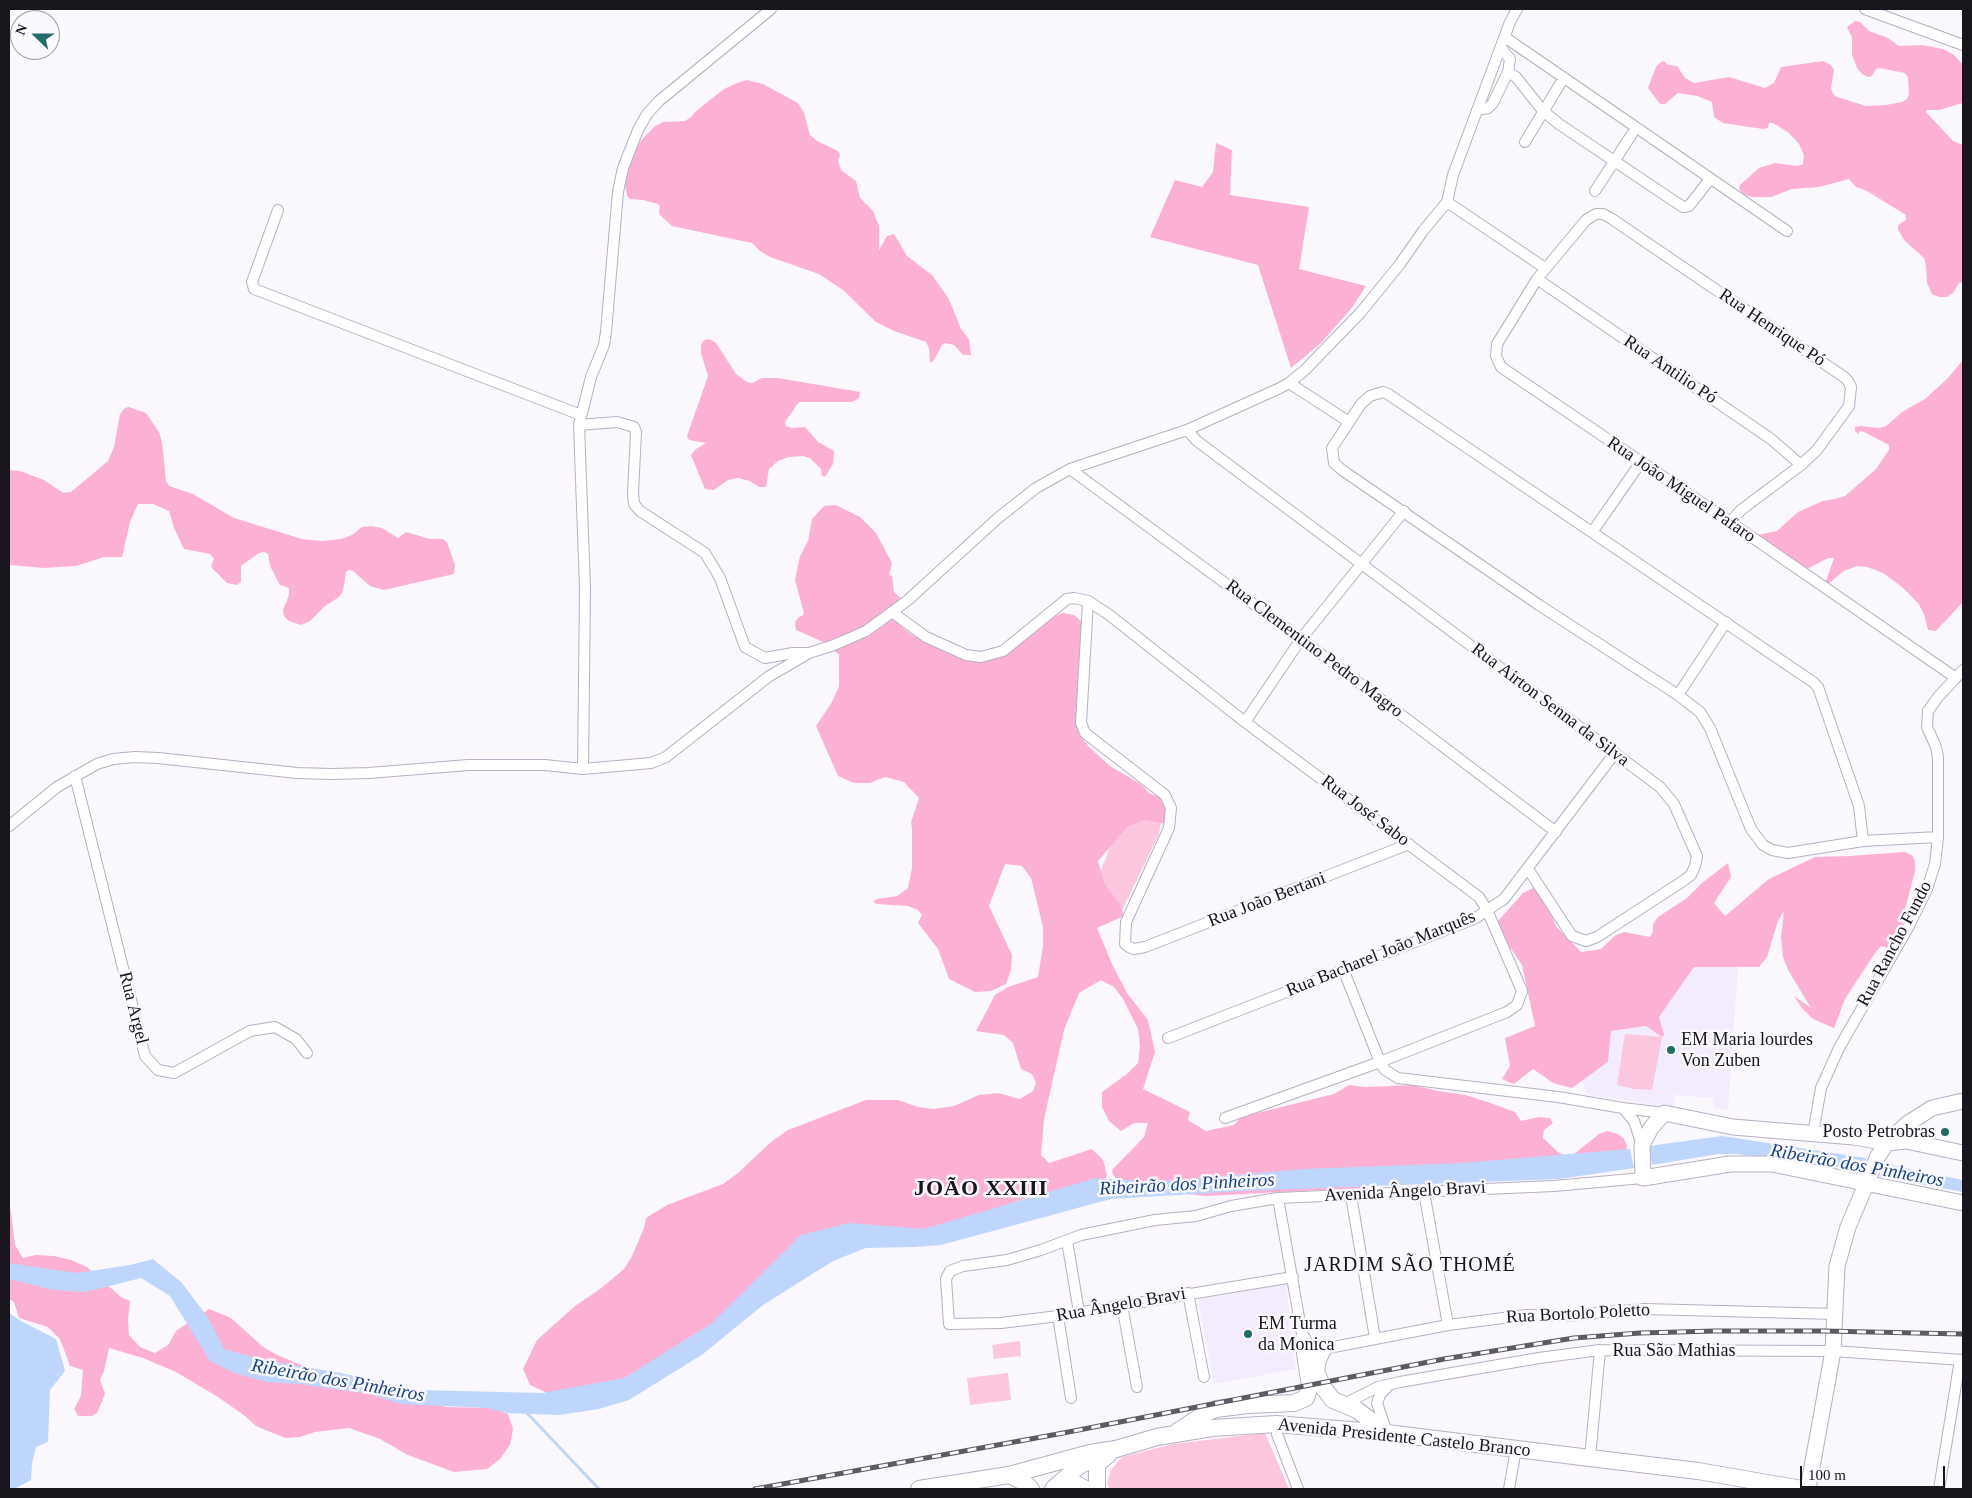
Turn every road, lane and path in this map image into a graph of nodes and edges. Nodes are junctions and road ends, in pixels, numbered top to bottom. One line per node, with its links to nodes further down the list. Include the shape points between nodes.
1 (771, 9): 22 (street, via 659,101 638,130 623,168 618,192 604,345 591,377)
2 (1517, 9): 4 (street)
3 (1865, 9): 5 (street)
4 (1506, 38): 6 (street); 18 (street)
5 (1963, 45)
6 (1502, 48): 7 (street, via 1510,60); 9 (street)
7 (1508, 72): 9 (street, via 1493,103 1488,108); 10 (street, via 1516,77)
8 (1560, 84): 10 (street)
9 (1477, 110): 16 (street, via 1453,175)
10 (1543, 111): 12 (street); 13 (street)
11 (1632, 134): 13 (street)
12 (1525, 142)
13 (1614, 162): 14 (street, via 1683,207 1689,206); 15 (street)
14 (1706, 183)
15 (1595, 191)
16 (1447, 202): 19 (street); 21 (street, via 1361,312)
17 (278, 210): 22 (street, via 252,282 254,289)
18 (1787, 231)
19 (1546, 268): 20 (street, Rua João Miguel Pafaro); 26 (street, Rua Henrique Pó, via 1586,220 1603,214 1844,377 1851,387 1849,406 1817,450)
20 (1537, 279): 25 (street, Rua João Miguel Pafaro, via 1498,344 1498,362); 26 (street, Rua Antilio Pó, via 1771,439)
21 (1289, 383): 23 (street); 24 (street)
22 (580, 420): 36 (street, via 616,422 634,427 634,504 705,553 720,578 746,647 765,658); 42 (street, via 585,588)
23 (1349, 422): 28 (street, via 1332,448 1334,463); 30 (street, via 1370,396 1383,392 1388,394)
24 (1187, 430): 27 (street); 31 (street, Rua Airton Senna da Silva, via 1197,441)
25 (1641, 462): 29 (street, Rua João Miguel Pafaro); 30 (street)
26 (1801, 465): 29 (street, Rua Henrique Pó)
27 (1070, 469): 33 (street, via 1036,488 998,518); 35 (street, Rua Clementino Pedro Magro)
28 (1404, 512): 31 (street); 39 (street)
29 (1730, 522): 38 (street, Rua João Miguel Pafaro)
30 (1593, 531): 34 (street)
31 (1361, 564): 35 (street); 41 (street, Rua Airton Senna da Silva)
32 (1088, 601): 33 (street, via 1068,599 1003,651 981,657 966,655 926,637); 40 (street, Rua José Sabo); 48 (street, Rua João Bertani, via 1081,724 1085,733 1164,795 1172,808 1170,828 1126,922 1125,944 1134,949 1146,947)
33 (892, 612): 36 (street, via 866,631)
34 (1726, 622): 39 (street); 47 (street, via 1818,687 1859,806)
35 (1301, 639): 40 (street); 45 (street, Rua Clementino Pedro Magro)
36 (809, 653): 42 (street, via 768,677 666,757 651,763)
37 (1963, 670): 38 (street, Rua Rancho Fundo)
38 (1956, 678): 46 (street, Rua Rancho Fundo, via 1928,711 1927,726 1938,757)
39 (1678, 695): 47 (street, via 1700,712 1710,728 1752,829 1764,845 1788,853)
40 (1245, 722): 48 (street, Rua José Sabo)
41 (1615, 753): 45 (street, Rua Bacharel João Marquês); 49 (street, Rua Airton Senna da Silva, via 1660,787 1674,804 1697,856 1691,875 1586,941 1572,936)
42 (583, 769): 43 (street, via 468,764 369,774 332,774 135,757 97,764)
43 (75, 776): 44 (street); 53 (street, Rua Argel, via 145,1056 158,1070 174,1073 250,1031 275,1028 296,1039)
44 (9, 826)
45 (1556, 832): 49 (street, Rua Bacharel João Marquês)
46 (1938, 837): 47 (street); 59 (street, Rua Rancho Fundo, via 1935,864 1927,888 1909,926 1839,1048 1821,1088)
47 (1863, 841)
48 (1409, 844): 50 (street, Rua José Sabo, via 1468,887)
49 (1528, 868): 50 (street, Rua Bacharel João Marquês, via 1504,899)
50 (1487, 910): 51 (street, Rua Bacharel João Marquês, via 1474,919); 54 (street, Rua José Sabo, via 1522,990 1517,1005 1507,1012)
51 (1343, 969): 52 (street, Rua Bacharel João Marquês); 54 (street)
52 (1168, 1038)
53 (307, 1053)
54 (1380, 1062): 56 (street, via 1385,1070 1405,1080 1558,1097); 58 (street, Rua José Sabo)
55 (1963, 1100): 60 (street, via 1932,1108 1907,1124)
56 (1623, 1108): 57 (street); 61 (street, via 1634,1121)
57 (1664, 1113): 59 (street, via 1733,1127); 61 (street)
58 (1225, 1118)
59 (1813, 1134): 60 (street)
60 (1887, 1143): 62 (street, via 1906,1141); 64 (street)
61 (1642, 1145): 63 (street)
62 (1963, 1153)
63 (1643, 1172): 64 (street, Avenida Ângelo Bravi, via 1751,1163); 65 (street, Avenida Ângelo Bravi, via 1554,1186)
64 (1868, 1180): 68 (street, Avenida Ângelo Bravi, via 1893,1190); 74 (street, via 1848,1227 1837,1266)
65 (1424, 1192): 66 (street, Avenida Ângelo Bravi); 77 (street)
66 (1351, 1195): 67 (street, Avenida Ângelo Bravi); 78 (street)
67 (1278, 1198): 69 (street, Avenida Ângelo Bravi, via 1196,1216 1155,1220 1081,1235); 70 (street)
68 (1963, 1203)
69 (1067, 1241): 73 (street); 76 (street, Avenida Ângelo Bravi, via 1007,1260 950,1271 946,1279)
70 (1292, 1277): 71 (street, Rua Ângelo Bravi); 79 (street)
71 (1188, 1293): 72 (street, Rua Ângelo Bravi); 84 (street)
72 (1122, 1305): 73 (street, Rua Ângelo Bravi); 86 (street)
73 (1079, 1312): 75 (street, Rua Ângelo Bravi)
74 (1836, 1314): 77 (street, Rua Bortolo Poletto, via 1644,1309 1566,1316 1527,1315); 82 (street)
75 (1058, 1316): 76 (street, Rua Ângelo Bravi, via 1002,1323); 87 (street)
76 (949, 1324)
77 (1448, 1325): 78 (street, Rua Bortolo Poletto)
78 (1375, 1338): 80 (street, Rua Bortolo Poletto)
79 (1303, 1340): 80 (street); 90 (main road, via 1310,1386 1306,1398 1294,1403 1216,1409)
80 (1324, 1349): 88 (main road, via 1318,1360 1318,1378 1333,1400)
81 (1600, 1350): 82 (street, Rua São Mathias); 85 (street, Rua São Mathias); 95 (street)
82 (1833, 1351): 83 (street, Rua São Mathias); 108 (street)
83 (1962, 1360): 109 (street)
84 (1204, 1377)
85 (1388, 1386): 88 (street, Rua São Mathias, via 1378,1387); 91 (street, via 1377,1403)
86 (1137, 1387)
87 (1071, 1398)
88 (1342, 1405): 91 (main road, via 1358,1410)
89 (1276, 1424): 90 (main road, Avenida Presidente Castelo Branco); 91 (main road, Avenida Presidente Castelo Branco); 105 (street)
90 (1173, 1434): 92 (main road, Avenida Presidente Castelo Branco)
91 (1386, 1434): 93 (main road, Avenida Presidente Castelo Branco)
92 (1116, 1449): 94 (main road, Avenida Presidente Castelo Branco); 96 (main road); 104 (main road, via 1097,1464)
93 (1516, 1449): 95 (main road, Avenida Presidente Castelo Branco); 106 (street)
94 (1090, 1453): 96 (main road); 97 (main road, Avenida Presidente Castelo Branco)
95 (1590, 1458): 98 (main road, Avenida Presidente Castelo Branco)
96 (1079, 1466): 99 (main road); 103 (street)
97 (1009, 1475): 100 (main road, Avenida Presidente Castelo Branco); 101 (main road)
98 (1731, 1483): 107 (main road, Avenida Presidente Castelo Branco)
99 (1055, 1487): 102 (street, via 1068,1483)
100 (919, 1489)
101 (1031, 1489)
102 (1087, 1489)
103 (1092, 1489)
104 (1097, 1489)
105 (1298, 1489)
106 (1509, 1489)
107 (1802, 1489)
108 (1808, 1489)
109 (1938, 1489)

